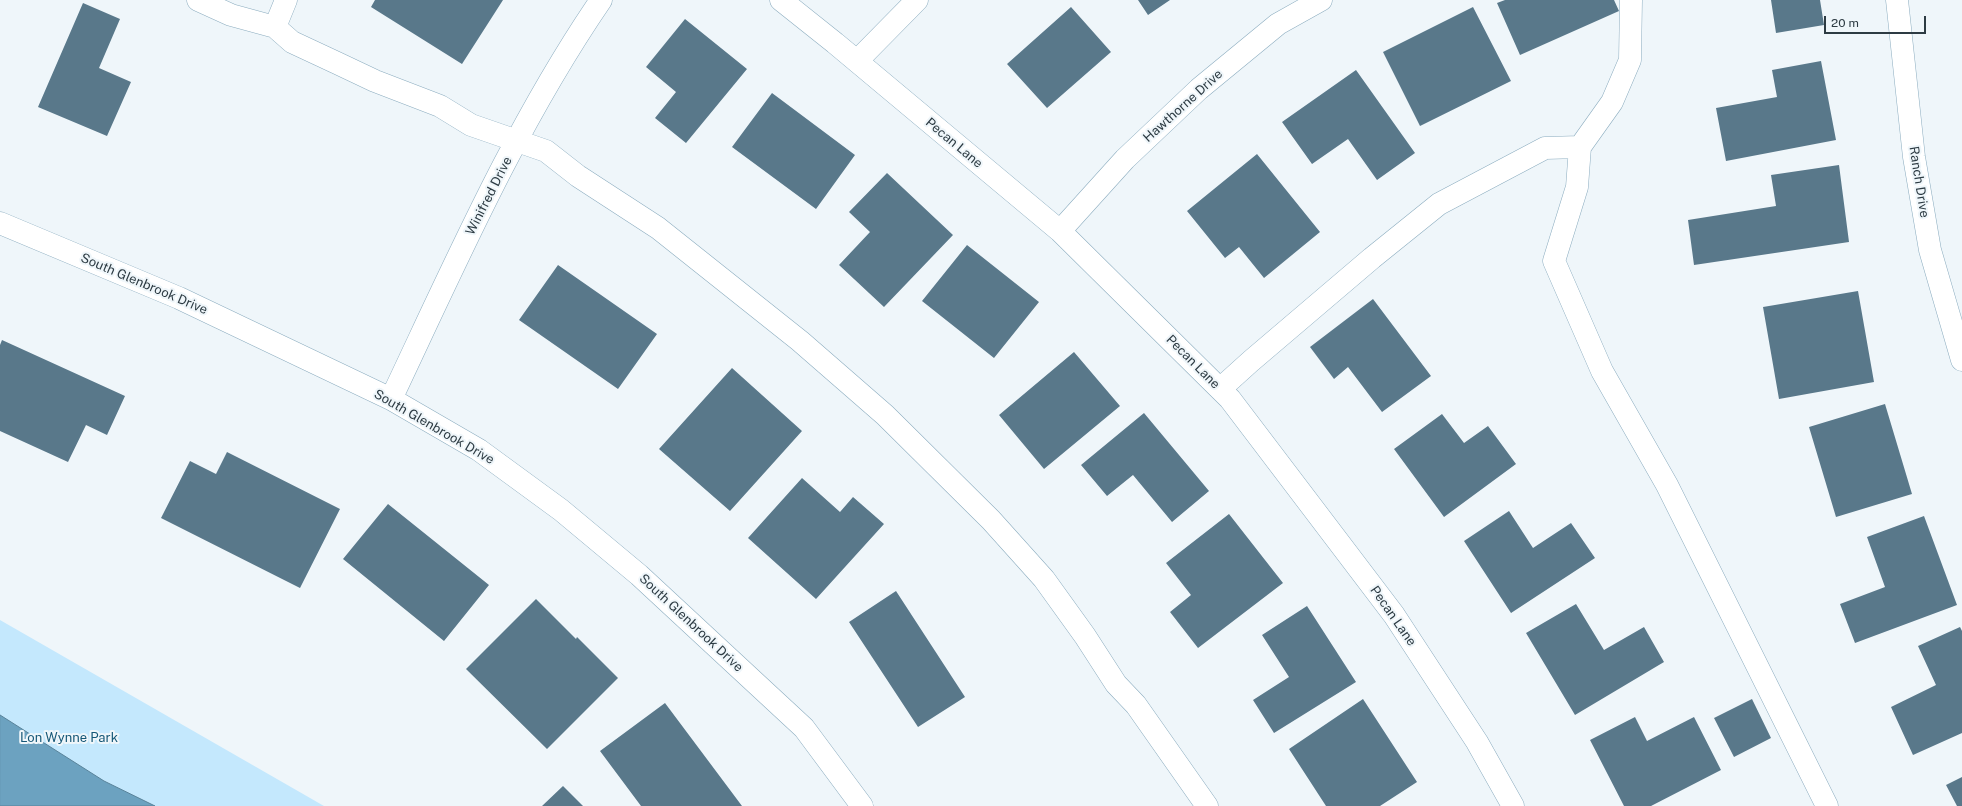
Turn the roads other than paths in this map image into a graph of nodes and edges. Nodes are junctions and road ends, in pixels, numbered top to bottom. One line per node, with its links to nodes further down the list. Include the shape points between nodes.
1 (198, 0): 9 (street, via 231,15)
2 (286, 0): 9 (street)
3 (601, 0): 11 (street, Winifred Drive, via 537,103)
4 (781, 0): 10 (street, Pecan Lane)
5 (917, 0): 10 (street)
6 (1321, 0): 14 (street, Hawthorne Drive, via 1278,24 1200,89 1124,159)
7 (1631, 0): 12 (street, via 1630,60 1612,102)
8 (1896, 0): 15 (street, Ranch Drive, via 1914,157 1930,250)
9 (275, 27): 11 (street, via 292,42 395,89 440,106 471,125)
10 (856, 61): 14 (street, Pecan Lane)
11 (517, 142): 17 (street, Winifred Drive, via 463,247); 19 (street, via 546,151 578,176 658,228 800,341 885,415 991,520 1044,579 1116,684 1136,704)
12 (1580, 148): 16 (street, via 1545,148 1439,204 1250,361); 21 (street, via 1577,187 1554,261 1602,371 1667,485)
13 (0, 223): 17 (street, South Glenbrook Drive, via 179,298)
14 (1060, 231): 16 (street, Pecan Lane)
15 (1962, 360)
16 (1220, 389): 20 (street, Pecan Lane, via 1394,616 1477,742)
17 (391, 399): 18 (street, South Glenbrook Drive, via 479,450 561,510 639,575 804,728)
18 (862, 806)
19 (1207, 806)
20 (1513, 806)
21 (1827, 806)

